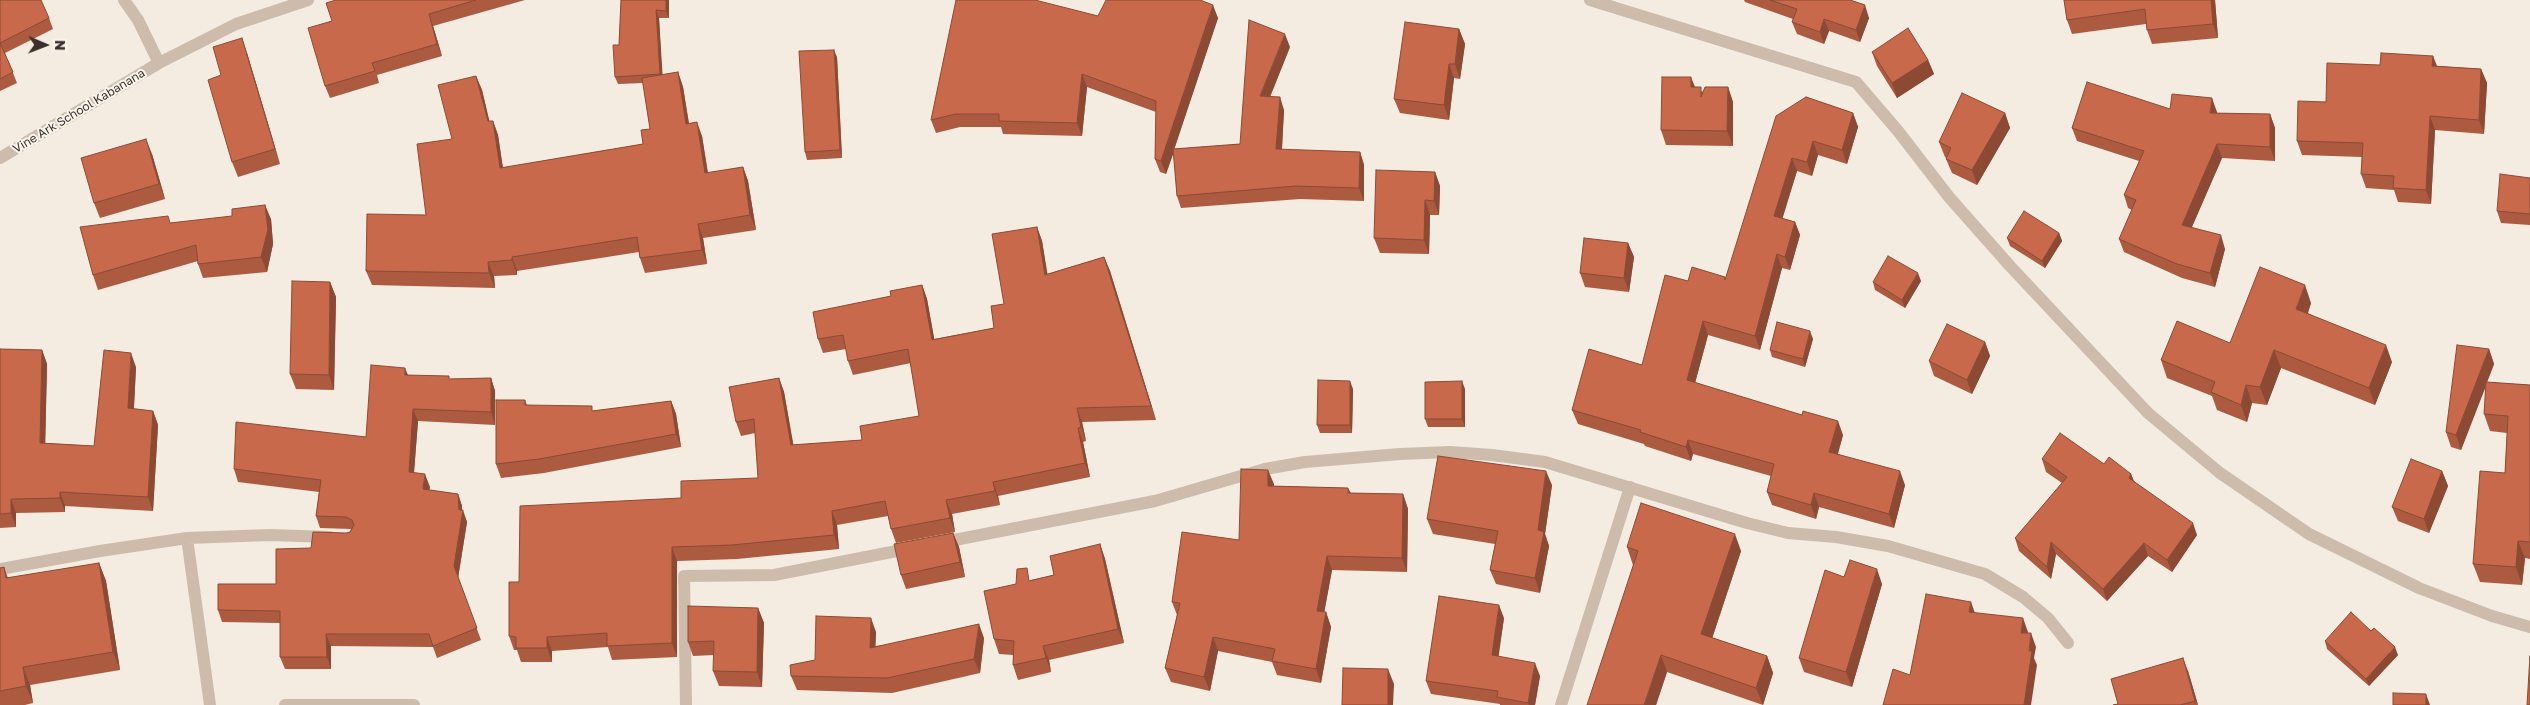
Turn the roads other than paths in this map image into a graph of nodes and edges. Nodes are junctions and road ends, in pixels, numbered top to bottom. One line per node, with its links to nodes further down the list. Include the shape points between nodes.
1 (124, 0): 4 (street, via 138,20)
2 (308, 0): 4 (street, Vine Ark School Kabanana, via 236,24)
3 (1590, 0): 10 (street, via 1856,82 2010,266 2148,413 2220,473 2309,534 2419,588)
4 (159, 63): 5 (street, Vine Ark School Kabanana)
5 (0, 158)
6 (1630, 487): 11 (street, via 1747,523 1788,533 1888,546 1984,574 2023,596 2048,618); 15 (street, via 1545,462 1492,455 1450,452 1305,462 1265,469 1155,501 774,575 684,576); 16 (street)
7 (340, 537): 8 (street)
8 (187, 538): 9 (street); 12 (street)
9 (0, 569)
10 (2530, 627)
11 (2068, 643)
12 (210, 705)
13 (285, 705): 14 (street)
14 (414, 705)
15 (686, 705)
16 (1561, 705)

